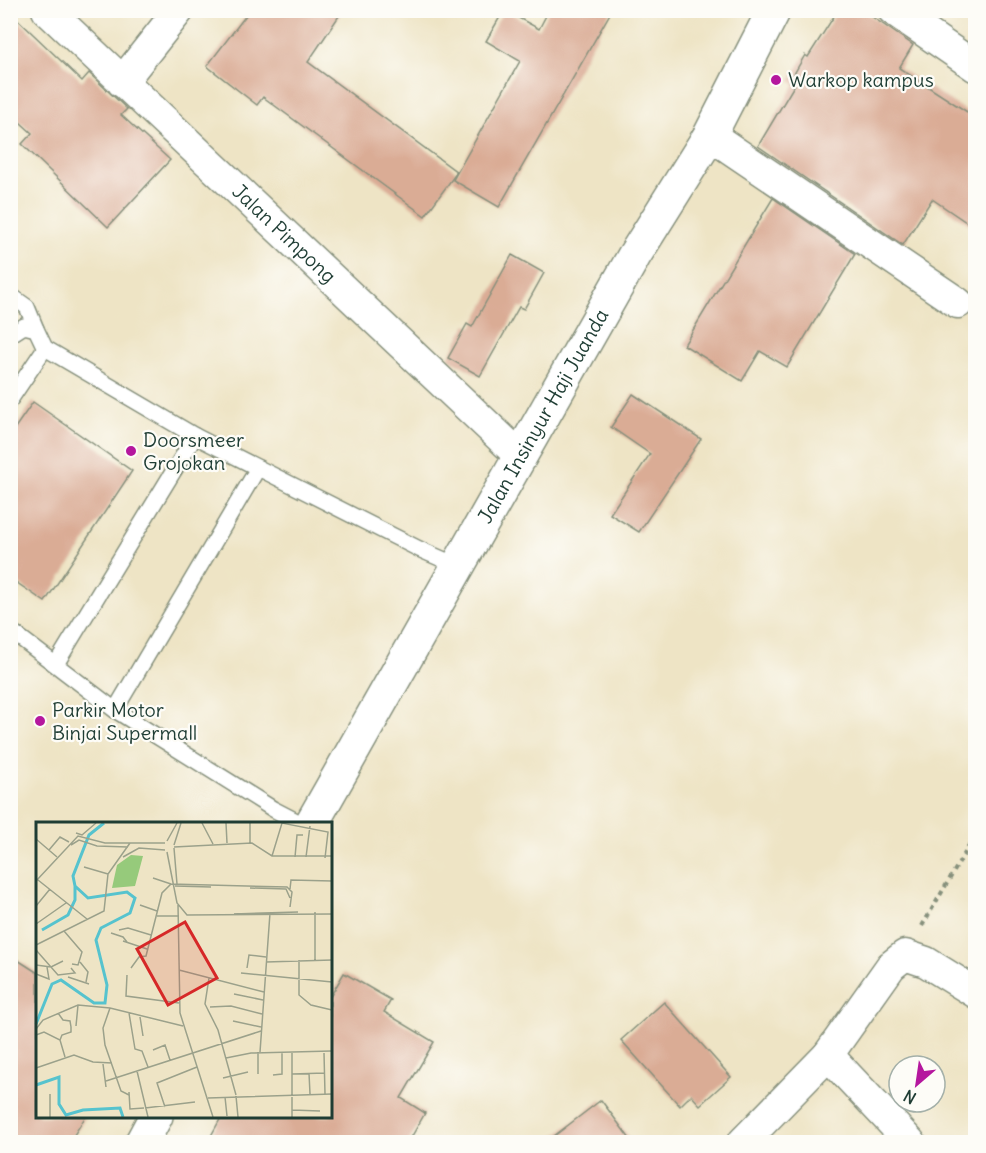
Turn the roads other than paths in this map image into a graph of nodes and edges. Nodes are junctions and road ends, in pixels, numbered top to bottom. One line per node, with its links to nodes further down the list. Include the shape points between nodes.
1 (47, 10): 6 (street, Jalan Pimpong)
2 (179, 10): 6 (street)
3 (893, 10): 5 (street)
4 (768, 13): 7 (street, Jalan Insinyur Haji Juanda)
5 (975, 67)
6 (122, 82): 15 (street, Jalan Pimpong)
7 (710, 135): 9 (street); 15 (street, Jalan Insinyur Haji Juanda, via 634,256)
8 (10, 295): 10 (lane, via 27,307)
9 (958, 303)
10 (36, 329): 11 (lane, via 24,326); 12 (lane)
11 (10, 335)
12 (45, 348): 13 (lane); 14 (lane)
13 (10, 400)
14 (195, 436): 16 (lane); 19 (lane)
15 (520, 456): 17 (street, Jalan Insinyur Haji Juanda)
16 (258, 468): 17 (lane); 20 (lane)
17 (458, 566): 22 (street, Jalan Insinyur Haji Juanda)
18 (10, 630): 19 (lane)
19 (56, 664): 20 (lane)
20 (115, 710): 21 (lane)
21 (298, 822)
22 (313, 822)
23 (975, 993): 24 (street, via 926,962 906,955 891,966)
24 (828, 1055): 27 (street); 28 (street)
25 (155, 1117): 26 (street)
26 (142, 1143)
27 (743, 1143)
28 (910, 1143)

